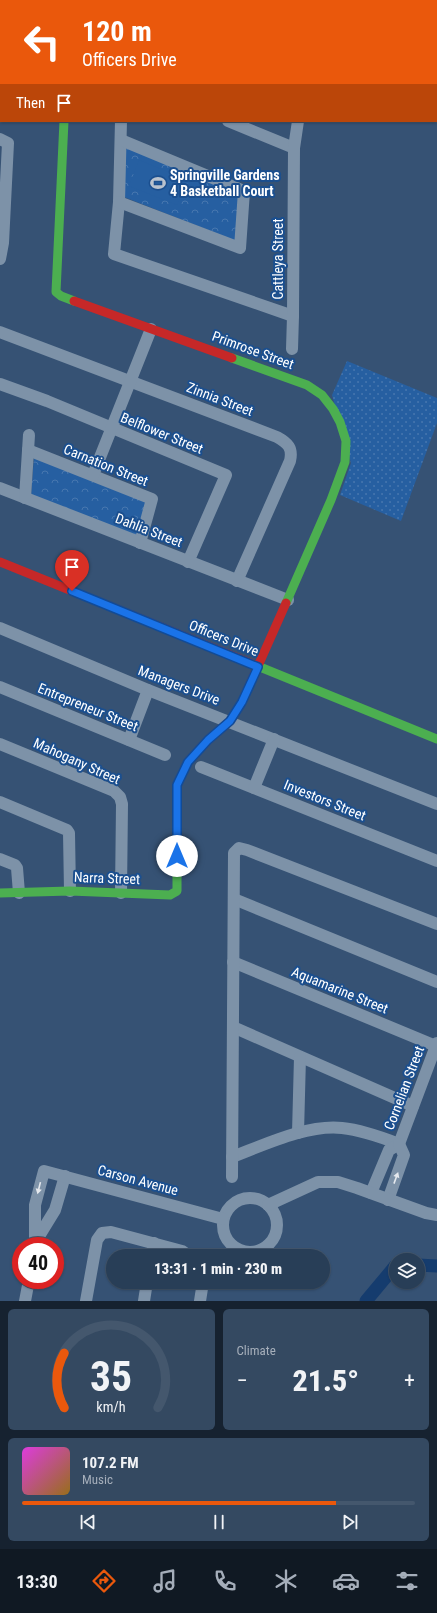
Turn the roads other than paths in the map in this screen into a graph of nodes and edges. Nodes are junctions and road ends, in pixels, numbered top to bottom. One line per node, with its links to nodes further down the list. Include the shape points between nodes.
1 (64, 122): 11 (street, Primrose Street, via 56,292)
2 (121, 122): 6 (street)
3 (230, 122): 7 (street)
4 (298, 122): 7 (street, Cattleya Street)
5 (0, 139): 9 (street, via 8,143)
6 (121, 140): 8 (street); 8 (street, via 244,191 240,248)
7 (294, 148): 10 (street, Cattleya Street)
8 (119, 202): 10 (street, via 114,254)
9 (0, 259)
10 (293, 316): 13 (street, Cattleya Street)
11 (151, 329): 14 (street); 26 (street, Primrose Street, via 307,385 322,395 333,408 346,441 346,462)
12 (0, 332): 14 (street, Zinnia Street)
13 (292, 349)
14 (131, 381): 16 (street); 25 (street, Zinnia Street, via 276,437 290,447 290,462)
15 (0, 384): 16 (street, Belflower Street)
16 (112, 429): 19 (street); 24 (street, Belflower Street, via 226,475)
17 (28, 435): 18 (street)
18 (28, 450): 19 (street, Carnation Street); 21 (street)
19 (93, 476): 22 (street, Carnation Street, via 152,499)
20 (0, 488): 21 (street, Dahlia Street)
21 (25, 498): 22 (street, Dahlia Street)
22 (140, 543): 24 (street, Dahlia Street)
23 (0, 562): 28 (street, Officers Drive)
24 (188, 562): 25 (street, Dahlia Street)
25 (238, 581): 26 (street, Dahlia Street)
26 (288, 600): 28 (street, Primrose Street)
27 (0, 628): 30 (street, Managers Drive)
28 (258, 667): 31 (street, Narra Street); 33 (street, Officers Drive)
29 (0, 687): 34 (street, Entrepreneur Street)
30 (148, 690): 31 (street, Managers Drive); 34 (street)
31 (230, 721): 32 (street, Managers Drive); 44 (street, Narra Street, via 188,762 177,785 176,891 170,895)
32 (274, 739): 38 (street); 40 (street, Managers Drive)
33 (437, 739)
34 (129, 740): 36 (street, Entrepreneur Street)
35 (0, 744): 44 (street, Mahogany Street, via 114,791 120,797)
36 (165, 754)
37 (201, 767): 38 (street, Investors Street)
38 (254, 788): 42 (street, Investors Street)
39 (0, 802): 43 (street, via 70,832)
40 (437, 804)
41 (0, 859): 46 (street, via 17,868)
42 (437, 861)
43 (70, 891): 44 (street, Narra Street); 46 (street, Narra Street)
44 (122, 892)
45 (0, 893): 46 (street, Narra Street)
46 (19, 893)
47 (234, 900): 48 (street, via 234,853 239,848); 49 (street); 50 (street)
48 (437, 924)
49 (233, 962): 51 (street); 52 (street, Aquamarine Street)
50 (437, 982)
51 (233, 1028): 53 (street); 57 (street)
52 (437, 1045): 54 (street, Cornelian Street)
53 (300, 1057): 54 (street); 55 (street)
54 (413, 1106): 56 (street, Cornelian Street)
55 (298, 1133): 56 (street, via 341,1128 361,1131); 57 (street)
56 (399, 1144): 60 (street, Cornelian Street, via 389,1150); 61 (street, Cornelian Street, one-way to 56, via 404,1155)
57 (232, 1157): 59 (street)
58 (65, 1176): 64 (street, Carson Avenue); 65 (street, Carson Avenue, one-way to 65, via 44,1171 35,1205); 66 (street, via 54,1210)
59 (232, 1177)
60 (371, 1193): 61 (street); 62 (street, via 338,1182 318,1182)
61 (388, 1200): 63 (street)
62 (268, 1204): 64 (street, via 258,1199 247,1198 236,1202 228,1209); 64 (street, via 276,1216 277,1230 270,1243 259,1250 245,1251 232,1245 224,1233)
63 (437, 1215)
64 (223, 1219)
65 (35, 1237)
66 (38, 1237)
67 (154, 1243): 68 (street); 69 (street); 74 (street, via 111,1232 102,1233 98,1240)
68 (153, 1249)
69 (175, 1249)
70 (27, 1289): 73 (street)
71 (146, 1289): 75 (street)
72 (202, 1289): 76 (street)
73 (25, 1301)
74 (86, 1301)
75 (144, 1301)
76 (200, 1301)

